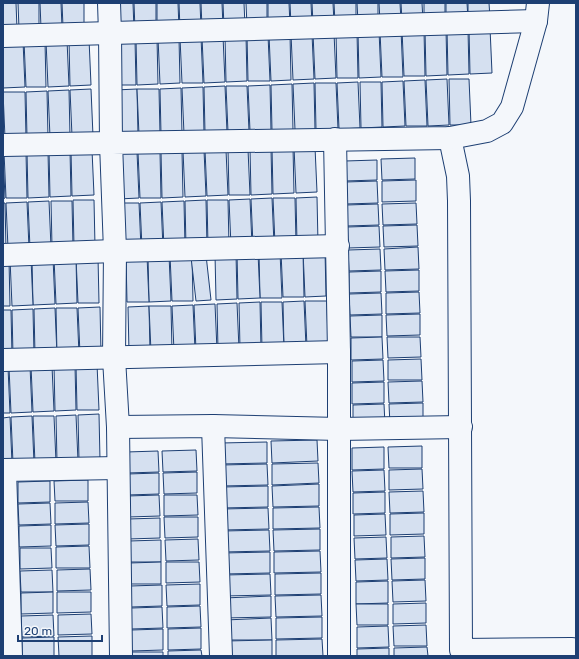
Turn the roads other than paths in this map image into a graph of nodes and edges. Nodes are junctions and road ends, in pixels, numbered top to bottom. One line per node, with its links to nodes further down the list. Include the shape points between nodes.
1 (109, 3): 3 (street)
2 (537, 12): 3 (street); 5 (street, via 512,108 502,123 487,132)
3 (110, 33): 4 (street); 7 (street)
4 (3, 36)
5 (450, 138): 6 (street); 17 (street, via 458,176 459,201)
6 (335, 139): 7 (street); 9 (street)
7 (111, 143): 8 (street); 10 (street)
8 (3, 145)
9 (338, 246): 10 (street); 12 (street)
10 (115, 251): 11 (street); 13 (street)
11 (3, 255)
12 (340, 352): 13 (street); 18 (street)
13 (114, 358): 14 (street); 16 (street)
14 (3, 360)
15 (213, 426): 16 (street); 18 (street); 25 (street)
16 (118, 427): 19 (street)
17 (461, 427): 18 (street); 22 (street)
18 (339, 429): 26 (street)
19 (118, 468): 20 (street); 24 (street)
20 (4, 470): 23 (street)
21 (576, 650): 22 (street)
22 (461, 653)
23 (11, 656)
24 (121, 656)
25 (221, 656)
26 (339, 656)

